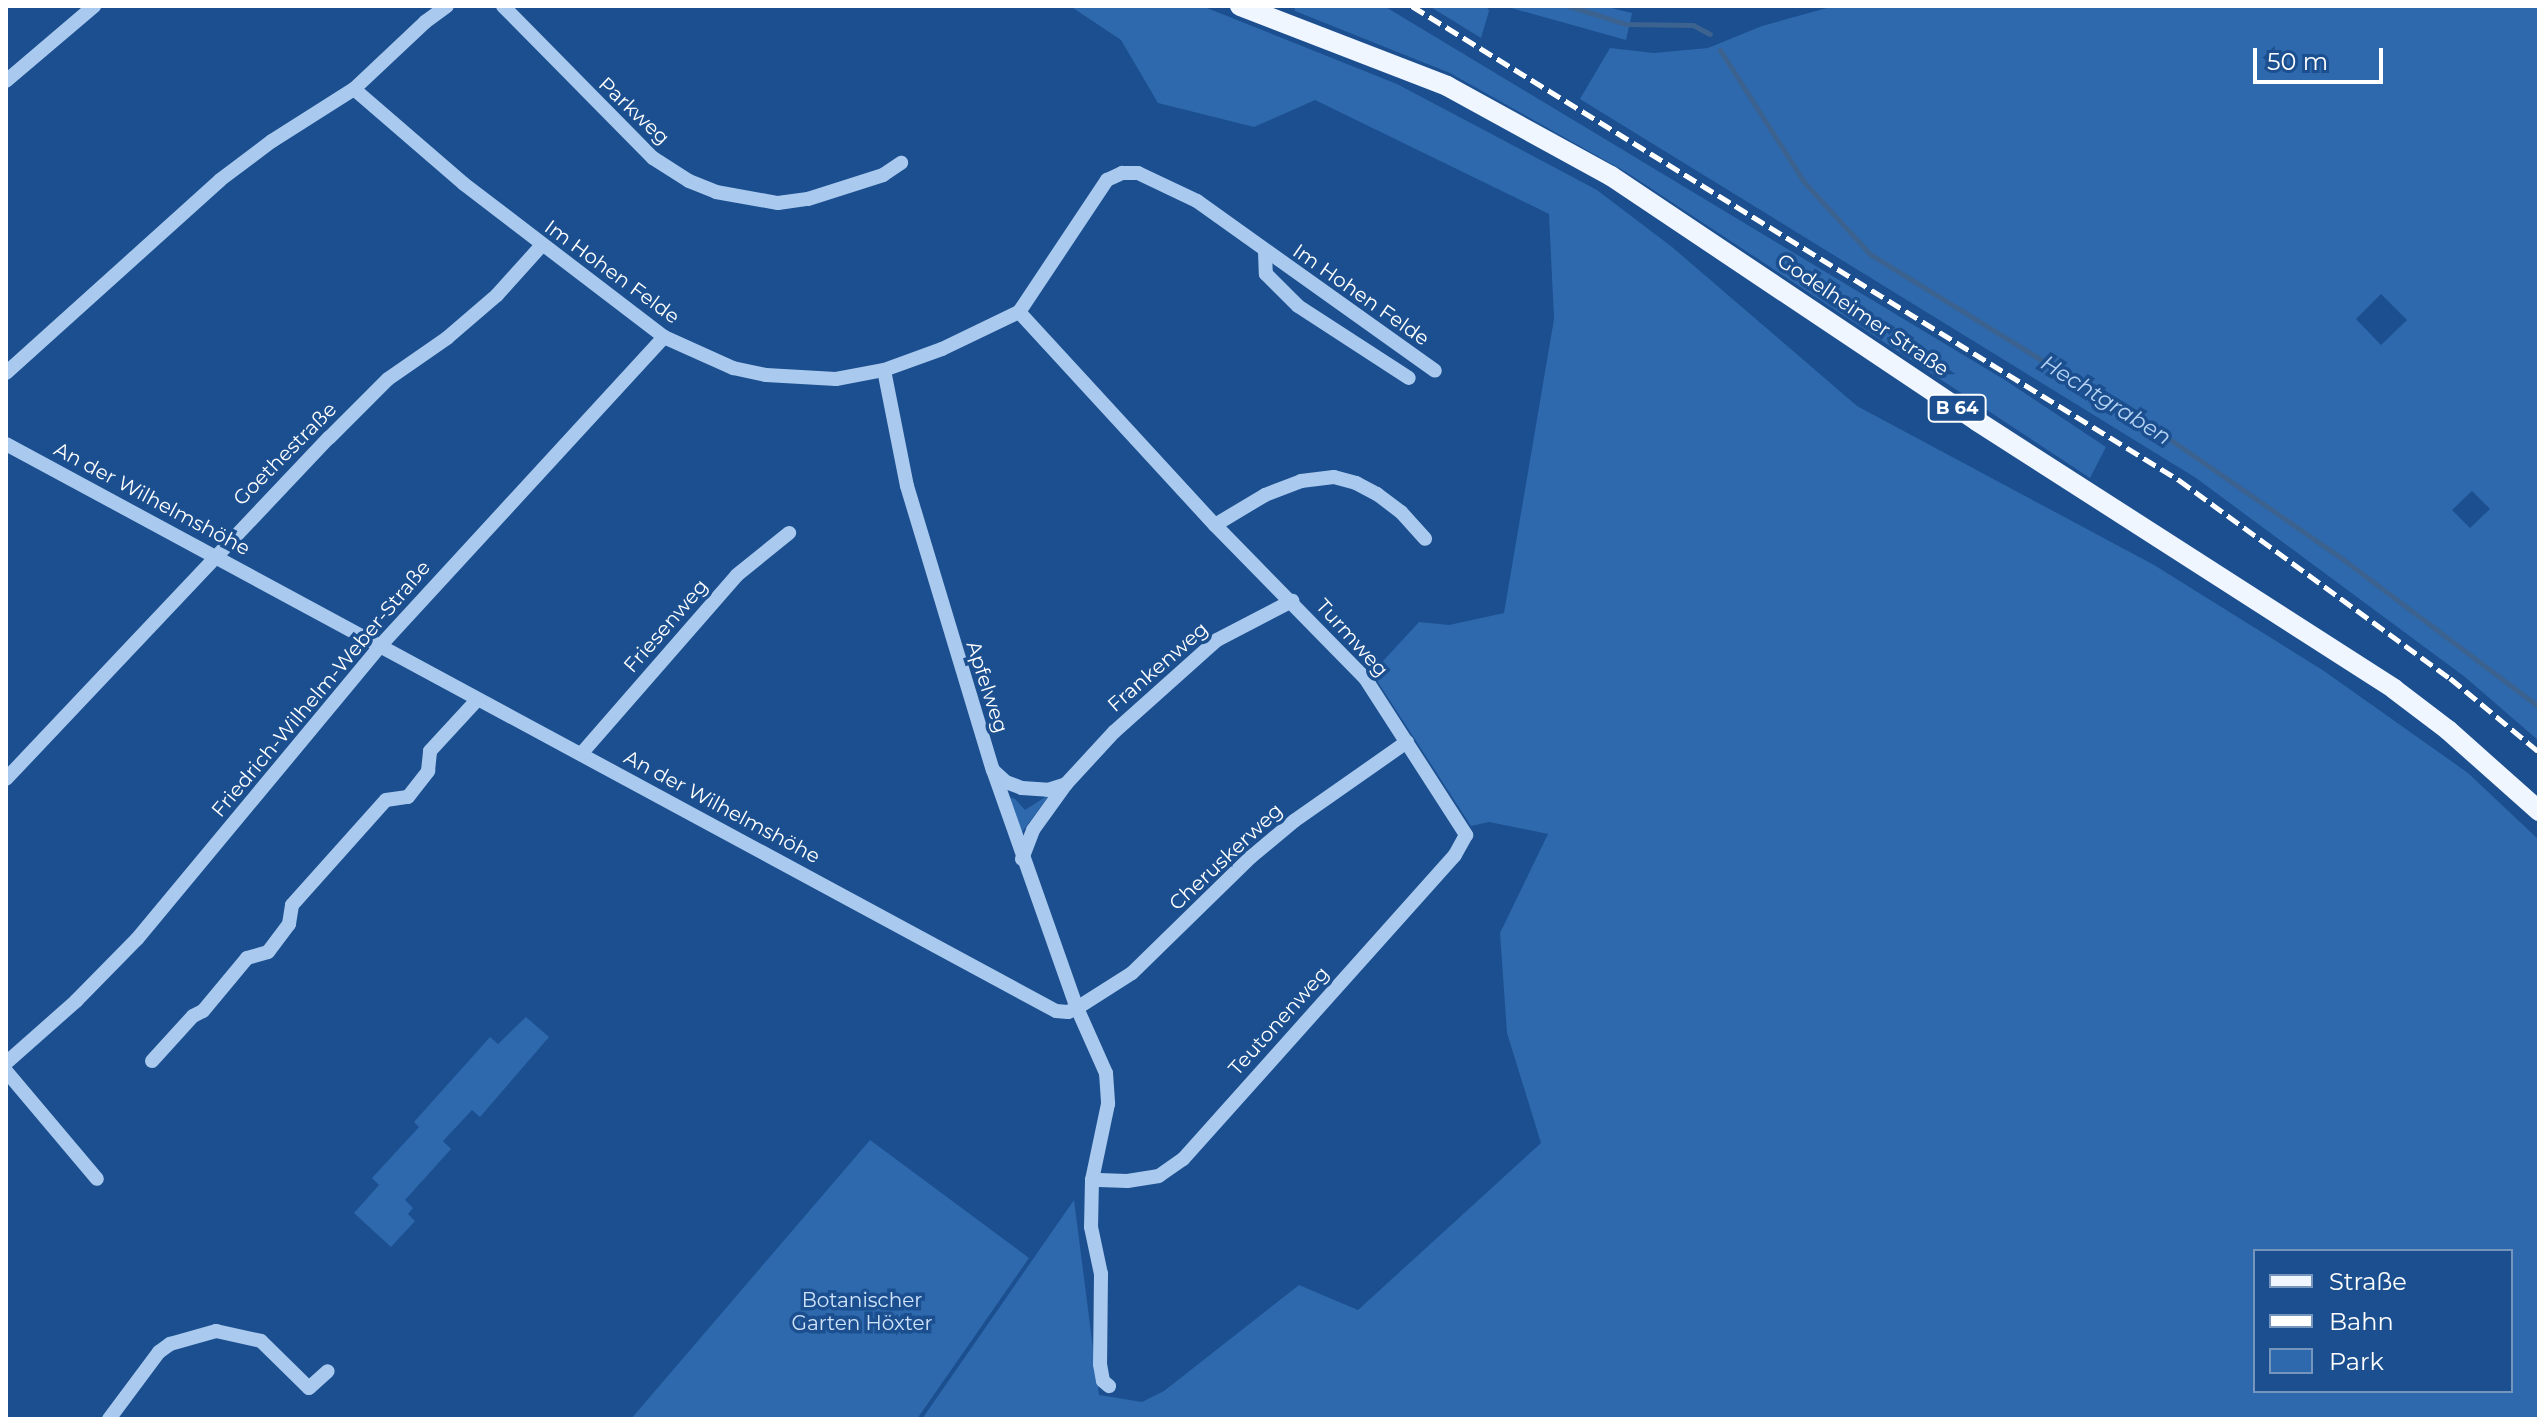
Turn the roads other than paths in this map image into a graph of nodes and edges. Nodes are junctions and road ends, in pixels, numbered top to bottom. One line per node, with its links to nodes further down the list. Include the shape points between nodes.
1 (94, 6): 5 (street)
2 (447, 6): 6 (street)
3 (503, 6): 7 (street, Parkweg, via 653,158 716,192 778,203 808,199 883,175)
4 (1240, 6): 29 (main road, Godelheimer Straße / B 64, via 1447,86 1611,176 1977,421 2394,689)
5 (6, 81)
6 (354, 89): 8 (street, Im Hohen Felde); 14 (street, via 220,180)
7 (901, 163)
8 (542, 245): 11 (street, Im Hohen Felde); 20 (street, Goethestraße, via 497,295 388,379)
9 (1265, 251): 10 (street, Im Hohen Felde, via 1197,201 1138,173 1122,173 1107,180); 13 (street, Im Hohen Felde); 15 (street, Im Hohen Felde, via 1266,274 1298,306)
10 (1019, 312): 12 (street, Im Hohen Felde); 17 (street, Turmweg)
11 (664, 337): 12 (street, Im Hohen Felde, via 733,368 766,375 836,379); 22 (street, Friedrich-Wilhelm-Weber-Straße)
12 (884, 370): 26 (street, Apfelweg, via 907,486)
13 (1435, 371)
14 (6, 373)
15 (1409, 378)
16 (6, 444): 20 (street, An der Wilhelmshöhe)
17 (1215, 525): 19 (street, via 1265,495 1301,481 1334,477 1377,494); 21 (street, Turmweg)
18 (789, 533): 25 (street, Friesenweg, via 737,575)
19 (1425, 539)
20 (216, 555): 22 (street, An der Wilhelmshöhe); 27 (street, Goethestraße)
21 (1292, 601): 24 (street, Turmweg, via 1365,678); 28 (street, Frankenweg, via 1217,640 1114,732)
22 (380, 646): 23 (street, An der Wilhelmshöhe); 34 (street, Friedrich-Wilhelm-Weber-Straße, via 137,939)
23 (477, 700): 25 (street, An der Wilhelmshöhe); 33 (street, via 430,751 428,771 408,797 386,800 292,905 289,924 268,952 247,958)
24 (1407, 742): 30 (street, Turmweg); 32 (street, Cheruskerweg, via 1294,821 1132,973)
25 (581, 754): 32 (street, An der Wilhelmshöhe, via 1056,1011)
26 (993, 770): 28 (street, via 1022,788 1048,790); 31 (street, Apfelweg)
27 (6, 779)
28 (1066, 784): 31 (street, Frankenweg, via 1033,830)
29 (2539, 811)
30 (1466, 835): 37 (street, Teutonenweg, via 1455,855 1183,1159 1159,1176)
31 (1022, 859): 32 (street, Apfelweg)
32 (1077, 1008): 37 (street, via 1106,1073 1108,1104)
33 (152, 1061)
34 (6, 1063)
35 (6, 1071): 36 (street)
36 (97, 1179)
37 (1092, 1180): 39 (street, via 1091,1227 1101,1274 1100,1364)
38 (328, 1371): 40 (street, via 309,1388 261,1341 216,1331 159,1352)
39 (1109, 1386)
40 (109, 1419)

